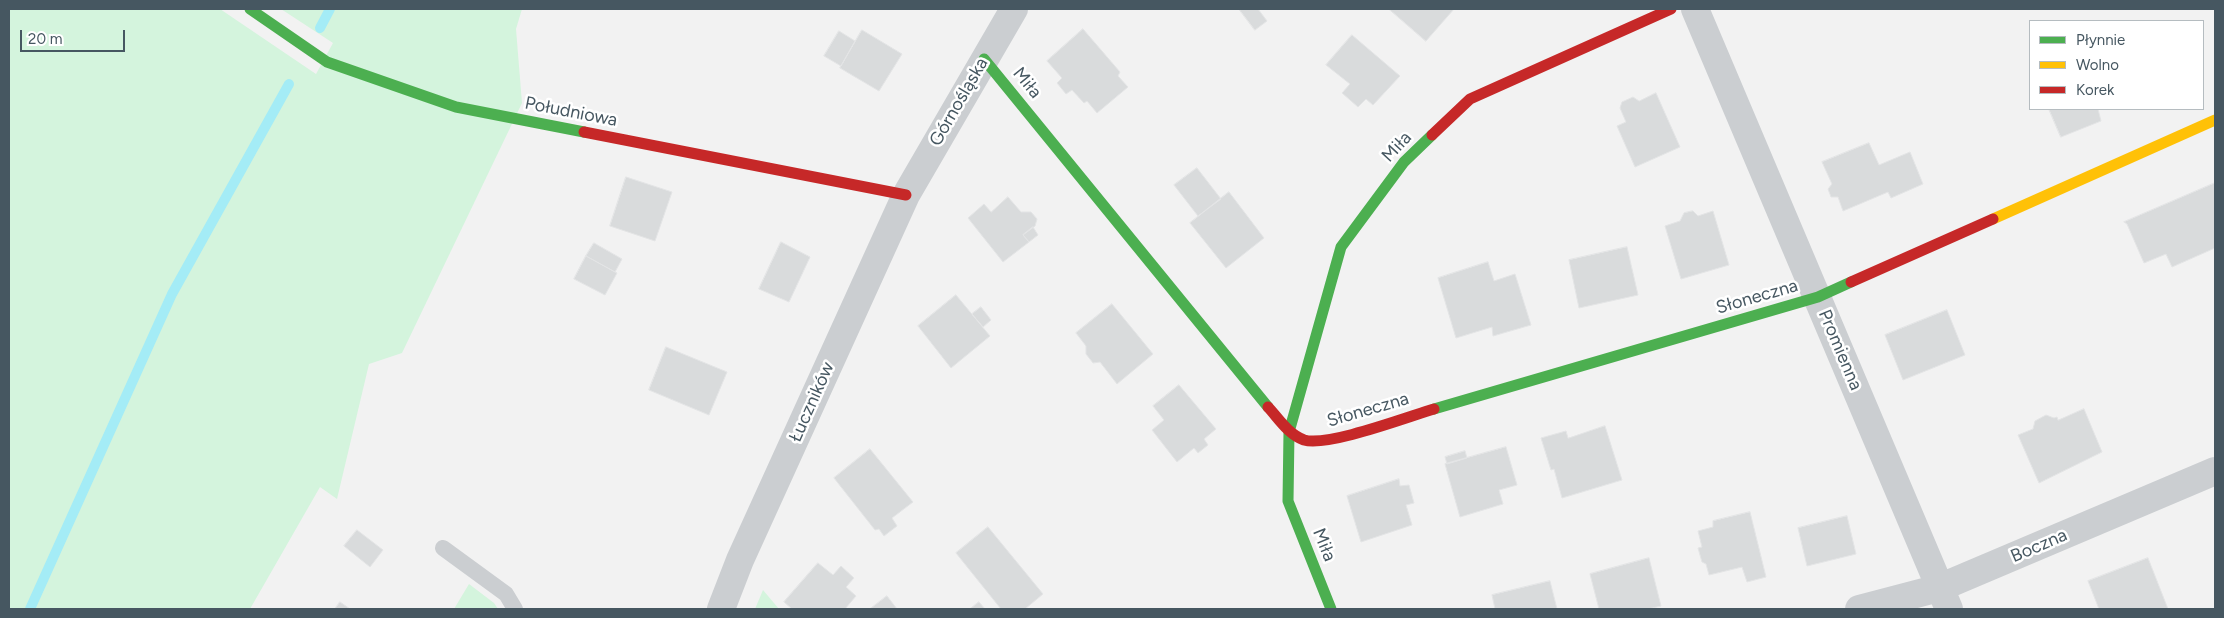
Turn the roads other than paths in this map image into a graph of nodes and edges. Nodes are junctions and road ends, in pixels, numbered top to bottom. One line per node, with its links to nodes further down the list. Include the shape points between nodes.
1 (250, 9): 7 (street, Południowa, via 327,62 456,107)
2 (1014, 9): 5 (street, Górnośląska)
3 (1671, 9): 9 (street, Miła, via 1470,99 1404,162 1341,247)
4 (1695, 9): 8 (street, Promienna)
5 (984, 59): 7 (street, Górnośląska); 9 (street, Miła)
6 (2215, 120): 8 (street, Słoneczna)
7 (906, 195): 14 (street, Łuczników, via 740,560)
8 (1818, 297): 9 (street, Słoneczna, via 1325,441 1305,440); 12 (street, Promienna)
9 (1289, 432): 15 (street, Miła, via 1288,501)
10 (2215, 471): 12 (street, Boczna)
11 (443, 548): 13 (lane, via 506,594)
12 (1944, 599): 16 (street, Boczna)
13 (515, 609)
14 (721, 609)
15 (1330, 609)
16 (1859, 609)

